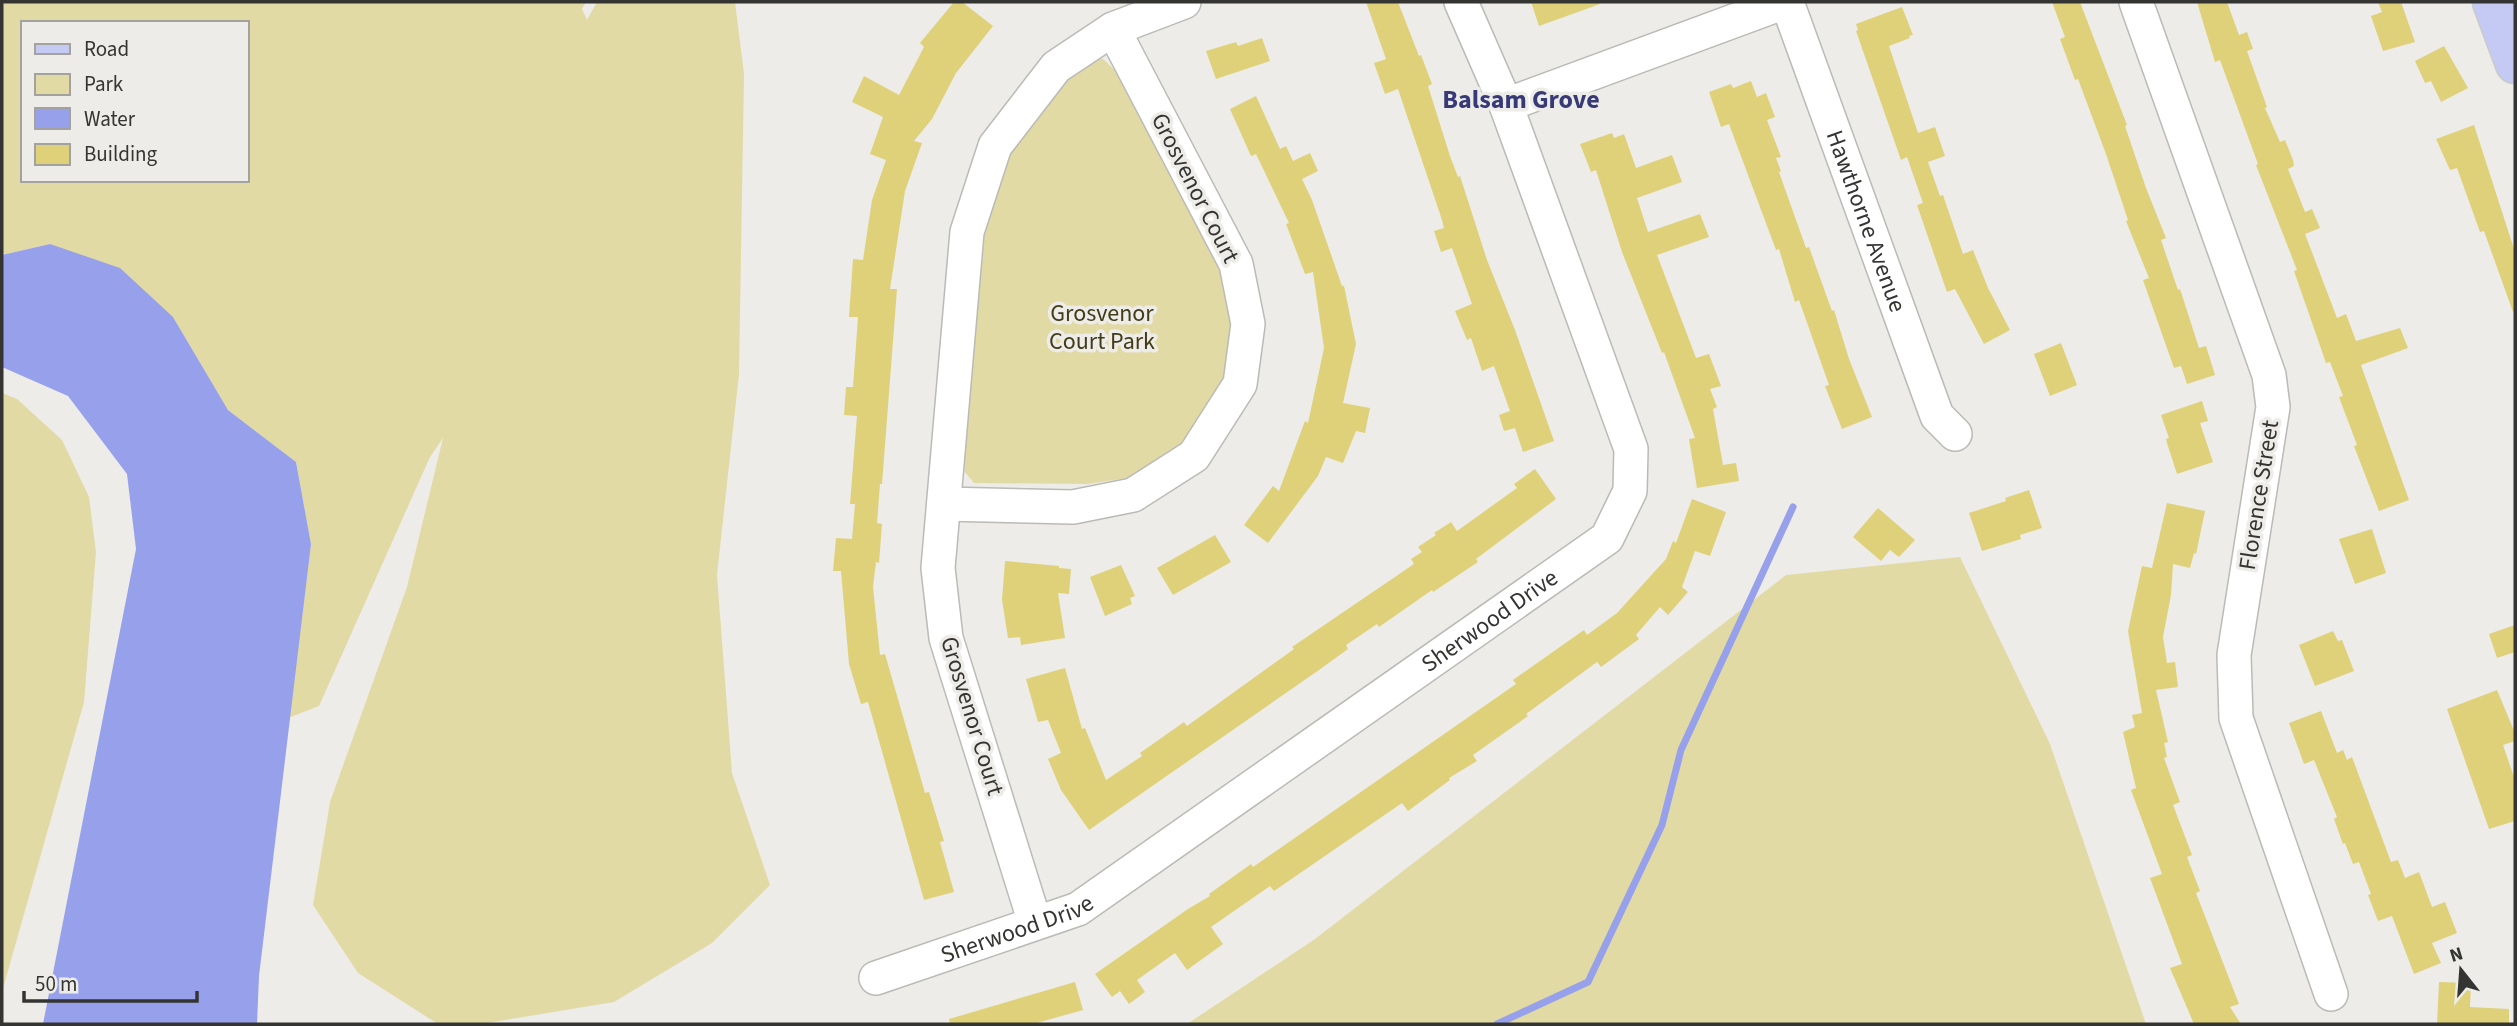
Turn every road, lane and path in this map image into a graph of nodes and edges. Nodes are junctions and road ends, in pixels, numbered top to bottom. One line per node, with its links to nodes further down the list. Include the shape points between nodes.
1 (1184, 2): 6 (street, Grosvenor Court)
2 (1461, 2): 8 (street, Sherwood Drive)
3 (1786, 2): 8 (street); 9 (street, Hawthorne Avenue, via 1937,416)
4 (2136, 2): 13 (street, Florence Street, via 2269,375 2273,407 2234,655 2236,718)
5 (2492, 2): 7 (main road)
6 (1113, 29): 10 (street, Grosvenor Court, via 1056,67 995,146 967,232); 10 (street, Grosvenor Court, via 1236,264 1248,324 1240,384 1194,456 1133,495 1073,507)
7 (2515, 64)
8 (1506, 105): 11 (street, Sherwood Drive, via 1631,449 1630,491 1607,538 1078,908)
9 (1955, 435)
10 (944, 504): 11 (street, Grosvenor Court, via 938,568 946,638)
11 (1035, 923): 12 (street, Sherwood Drive)
12 (876, 978)
13 (2331, 994)

